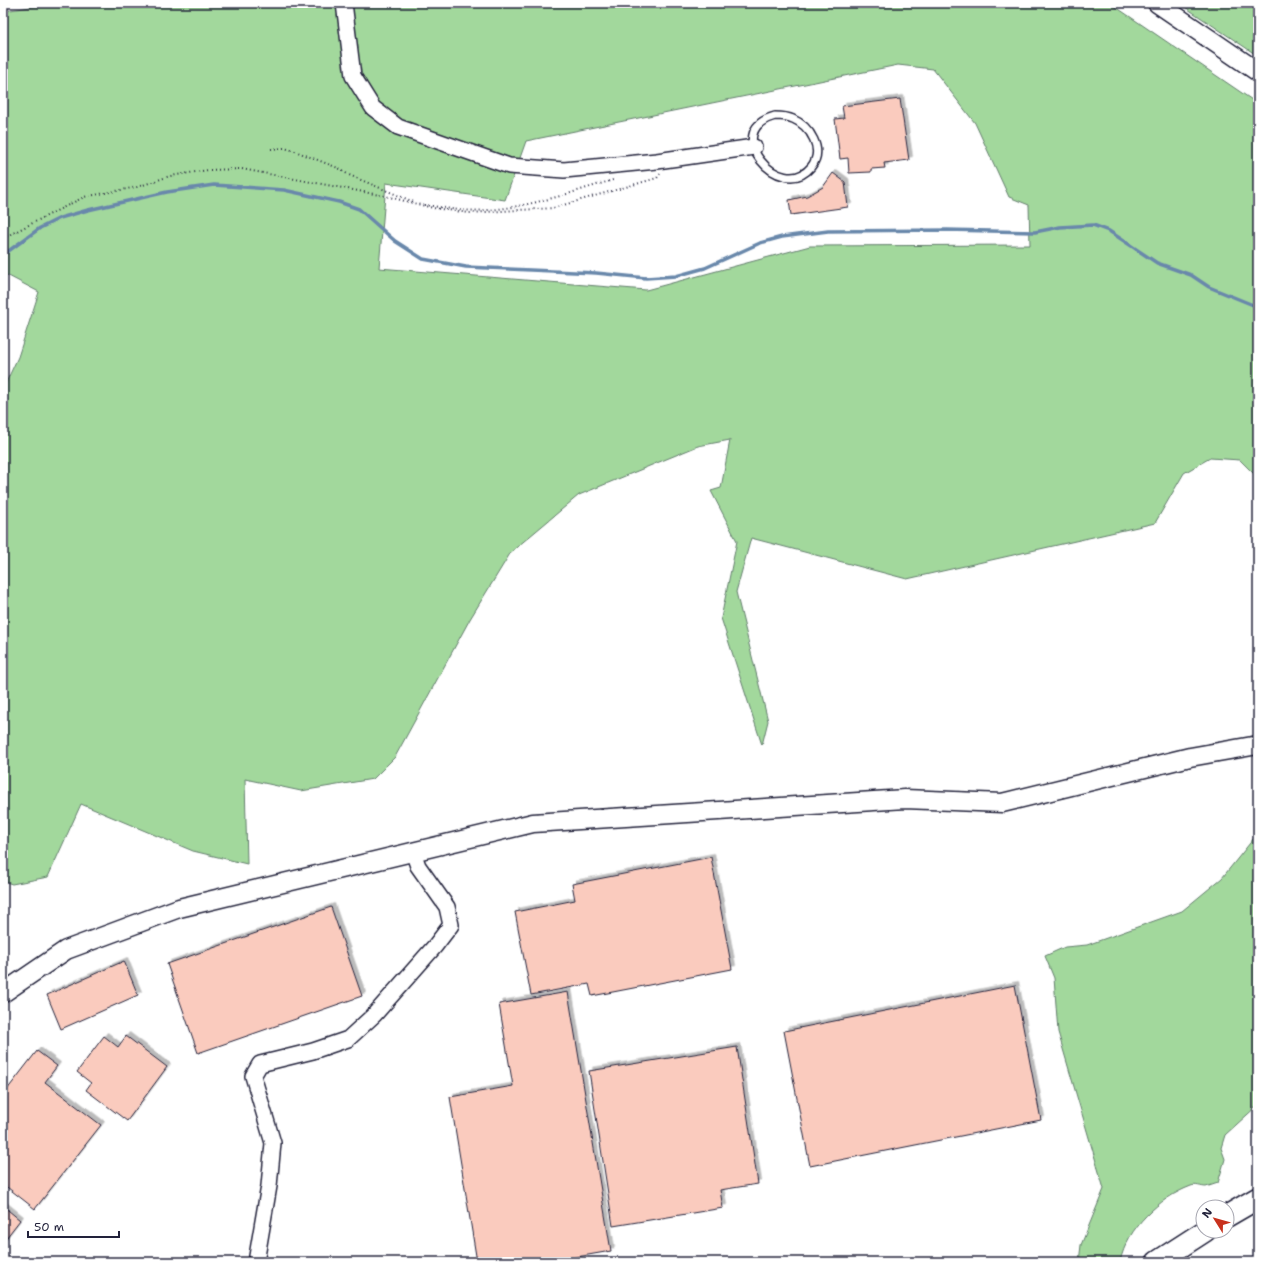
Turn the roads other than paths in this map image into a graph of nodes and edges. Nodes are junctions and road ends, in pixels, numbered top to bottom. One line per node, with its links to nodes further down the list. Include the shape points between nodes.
1 (344, 3): 4 (street, via 353,76 373,108 398,127 509,166 564,170 656,161)
2 (1157, 3): 3 (street)
3 (1258, 72)
4 (754, 147): 4 (lane, via 754,134 760,123 771,117 785,116 794,119 810,132 817,149 812,166 802,174 790,176 780,175 763,164)
5 (1258, 745): 6 (street, via 1190,757 1002,803 905,799 534,823)
6 (413, 852): 7 (street, via 179,908 66,950); 11 (street, via 418,866 447,907 451,925 374,1015 348,1039 260,1064 254,1076 273,1143 269,1186)
7 (3, 993)
8 (1258, 1198): 9 (main road)
9 (1235, 1211)
10 (1195, 1237): 12 (main road)
11 (256, 1262)
12 (1157, 1262)

